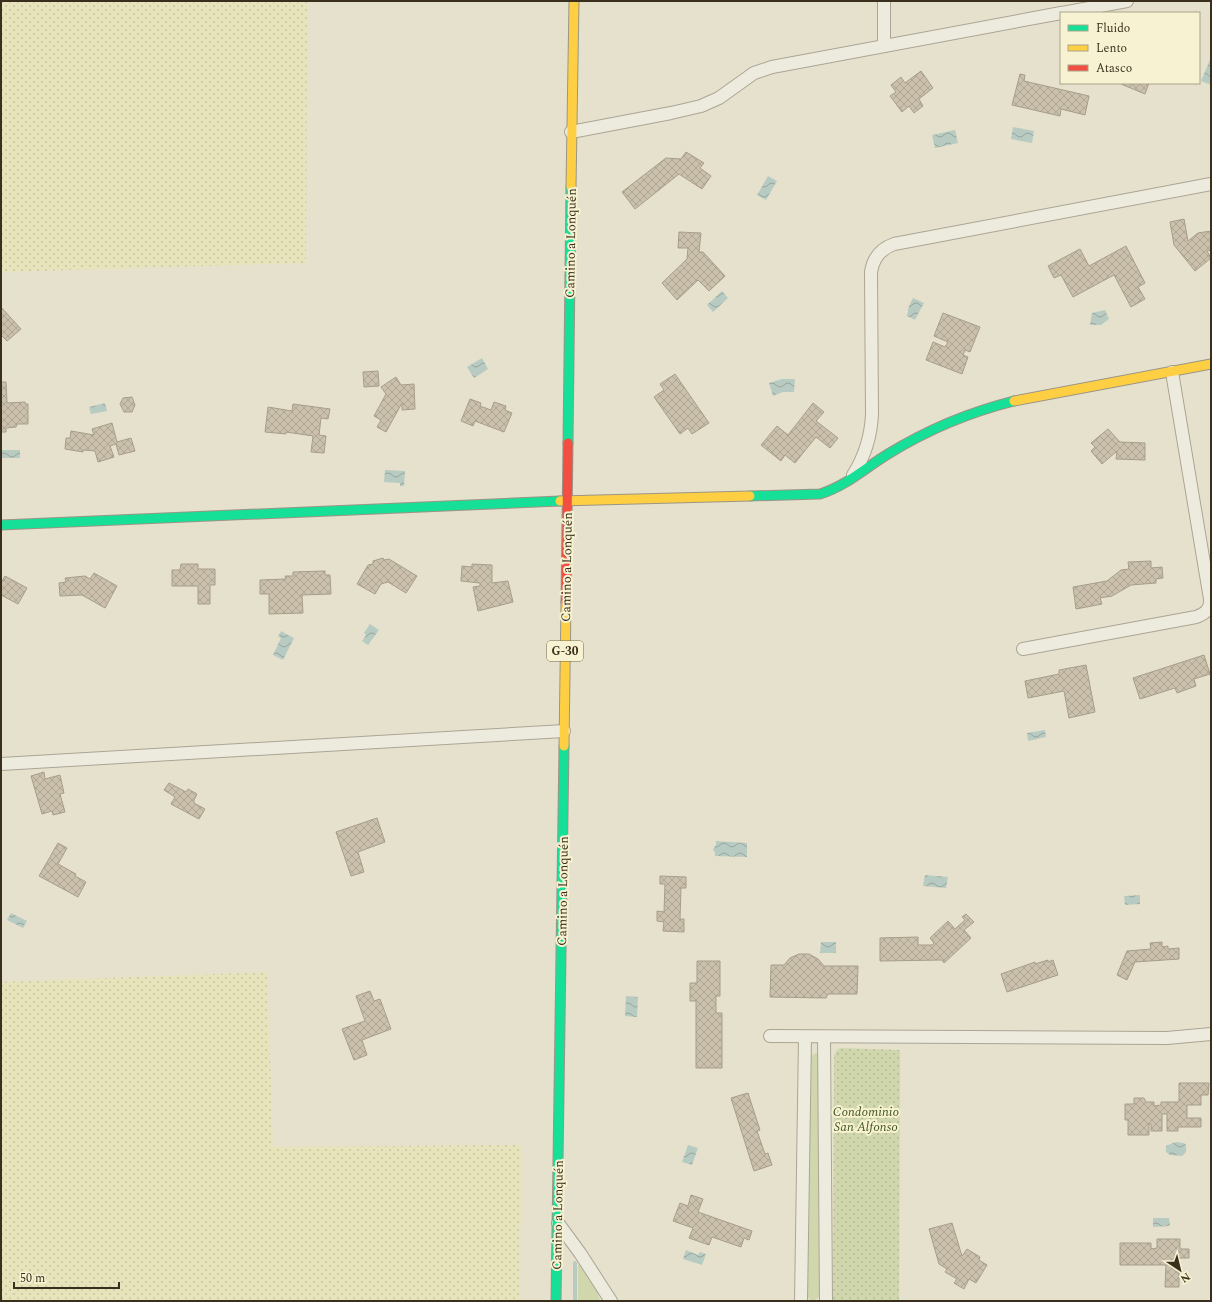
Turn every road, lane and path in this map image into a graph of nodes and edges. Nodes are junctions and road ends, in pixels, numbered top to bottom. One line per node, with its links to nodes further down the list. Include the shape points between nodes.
1 (574, 1): 7 (main road, Camino a Lonquén / G-30)
2 (884, 1): 6 (street)
3 (1127, 1): 4 (street)
4 (1066, 12)
5 (1060, 13): 6 (street)
6 (884, 46): 7 (street, via 772,67 754,73 719,98 696,108)
7 (571, 132): 12 (main road, Camino a Lonquén / G-30)
8 (1211, 184): 11 (street, via 894,244 884,249 873,262 871,272 872,429 863,457)
9 (1211, 364): 10 (main road)
10 (1172, 372): 11 (main road, via 996,405 912,441); 14 (street, via 1210,600 1209,609 1196,617)
11 (851, 478): 12 (main road, via 835,489 810,495)
12 (567, 501): 13 (main road); 15 (main road, Camino a Lonquén / G-30)
13 (1, 525)
14 (1023, 649)
15 (564, 731): 16 (street); 21 (main road, Camino a Lonquén / G-30)
16 (1, 764)
17 (1211, 1034): 20 (street, via 1167,1038)
18 (770, 1036): 19 (street)
19 (805, 1036): 20 (street); 24 (street)
20 (824, 1037): 25 (street)
21 (557, 1222): 22 (street); 23 (main road, Camino a Lonquén / G-30)
22 (610, 1300)
23 (556, 1301)
24 (801, 1301)
25 (826, 1301)

